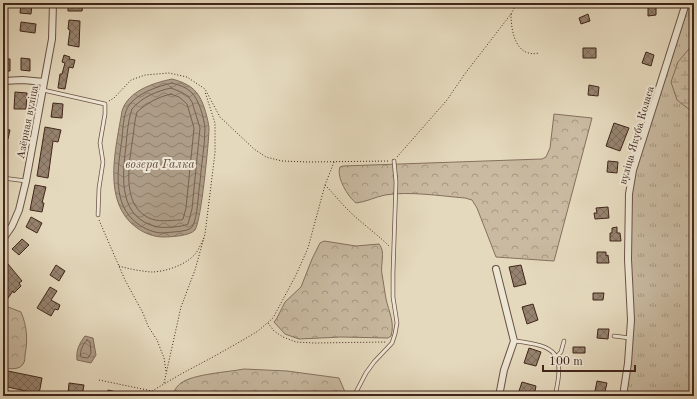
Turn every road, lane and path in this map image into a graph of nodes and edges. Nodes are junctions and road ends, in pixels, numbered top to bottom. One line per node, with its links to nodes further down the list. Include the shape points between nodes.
1 (53, 3): 7 (street, Азёрная вуліца, via 52,39)
2 (517, 3): 4 (path)
3 (686, 3): 24 (street, вуліца Якуба Коласа, via 633,170 629,194 628,259 632,320)
4 (511, 14): 5 (path, via 511,25 518,45 525,52); 11 (path, via 447,100)
5 (539, 53)
6 (3, 81): 7 (street)
7 (44, 82): 9 (street, Азёрная вуліца)
8 (205, 89): 10 (path, via 187,77 169,73 145,75 131,80); 12 (path, via 220,117 266,157 282,161); 17 (path, via 214,123 215,153)
9 (43, 90): 10 (lane); 14 (street, Азёрная вуліца)
10 (105, 104): 16 (lane, via 100,143 103,162)
11 (394, 161): 12 (path); 19 (lane, via 396,182)
12 (334, 162): 15 (path)
13 (3, 178): 14 (lane)
14 (26, 180): 18 (street, Азёрная вуліца, via 19,210)
15 (325, 185): 19 (path); 22 (path, via 308,248 277,311)
16 (98, 215): 20 (path)
17 (206, 234): 20 (path, via 198,251 189,260 171,268 152,272); 29 (path, via 181,307)
18 (3, 239)
19 (393, 251): 27 (lane, via 397,322)
20 (119, 266): 29 (path, via 157,340 164,358)
21 (496, 269): 25 (street)
22 (267, 323): 27 (path, via 283,337 296,342); 31 (path, via 243,340)
23 (614, 336): 24 (lane)
24 (630, 338): 35 (street, вуліца Якуба Коласа)
25 (514, 341): 28 (lane, via 544,347); 33 (street)
26 (564, 341): 28 (lane, via 561,352)
27 (392, 343): 32 (lane, via 374,362)
28 (556, 357): 34 (lane, via 560,368)
29 (166, 373): 31 (path)
30 (99, 380): 31 (path, via 152,391)
31 (163, 384)
32 (354, 396)
33 (498, 396)
34 (555, 396)
35 (623, 396)

